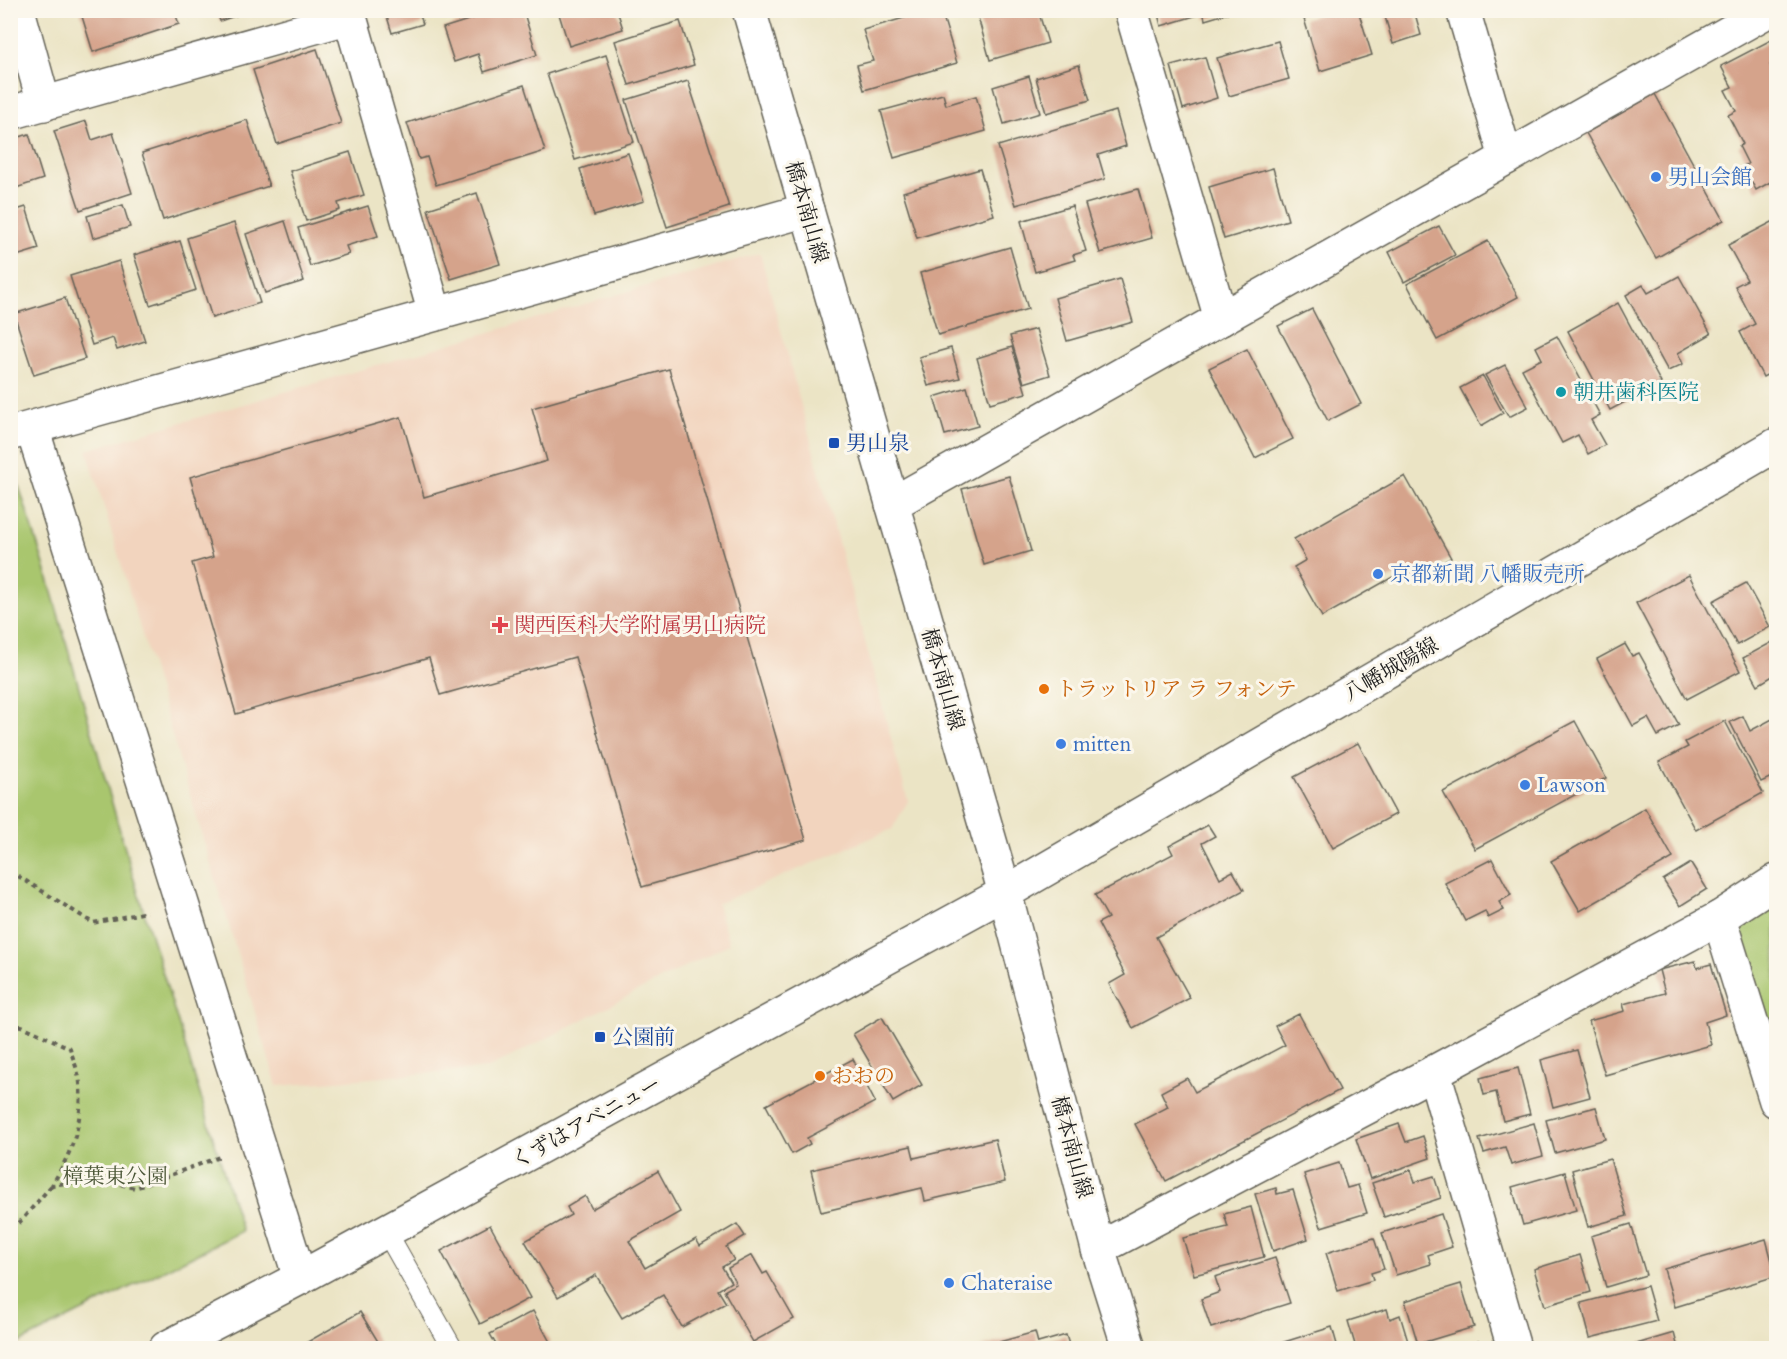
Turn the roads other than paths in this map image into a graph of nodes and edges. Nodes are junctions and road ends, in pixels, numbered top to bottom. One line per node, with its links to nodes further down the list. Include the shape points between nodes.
1 (18, 10): 7 (street)
2 (749, 10): 10 (street, 橋本南山線)
3 (1131, 10): 12 (street)
4 (1463, 10): 9 (street)
5 (1769, 10): 9 (street)
6 (349, 14): 7 (street); 11 (street)
7 (44, 104): 8 (street)
8 (10, 113)
9 (1506, 158): 12 (street)
10 (807, 210): 11 (street); 15 (street, 橋本南山線)
11 (435, 314): 13 (street)
12 (1221, 319): 15 (street)
13 (21, 431): 23 (street, via 183,905)
14 (1776, 445): 17 (street, 八幡城陽線)
15 (892, 504): 17 (street, 橋本南山線)
16 (1776, 881): 18 (street)
17 (1005, 893): 21 (street, くずはアベニュー); 22 (street, 橋本南山線)
18 (1719, 918): 19 (street); 20 (street)
19 (1434, 1072): 22 (street); 27 (street)
20 (1776, 1101)
21 (386, 1232): 23 (street, くずはアベニュー); 25 (lane)
22 (1098, 1249): 26 (street, 橋本南山線)
23 (300, 1278): 24 (street, くずはアベニュー)
24 (166, 1348)
25 (452, 1348)
26 (1129, 1348)
27 (1514, 1348)

